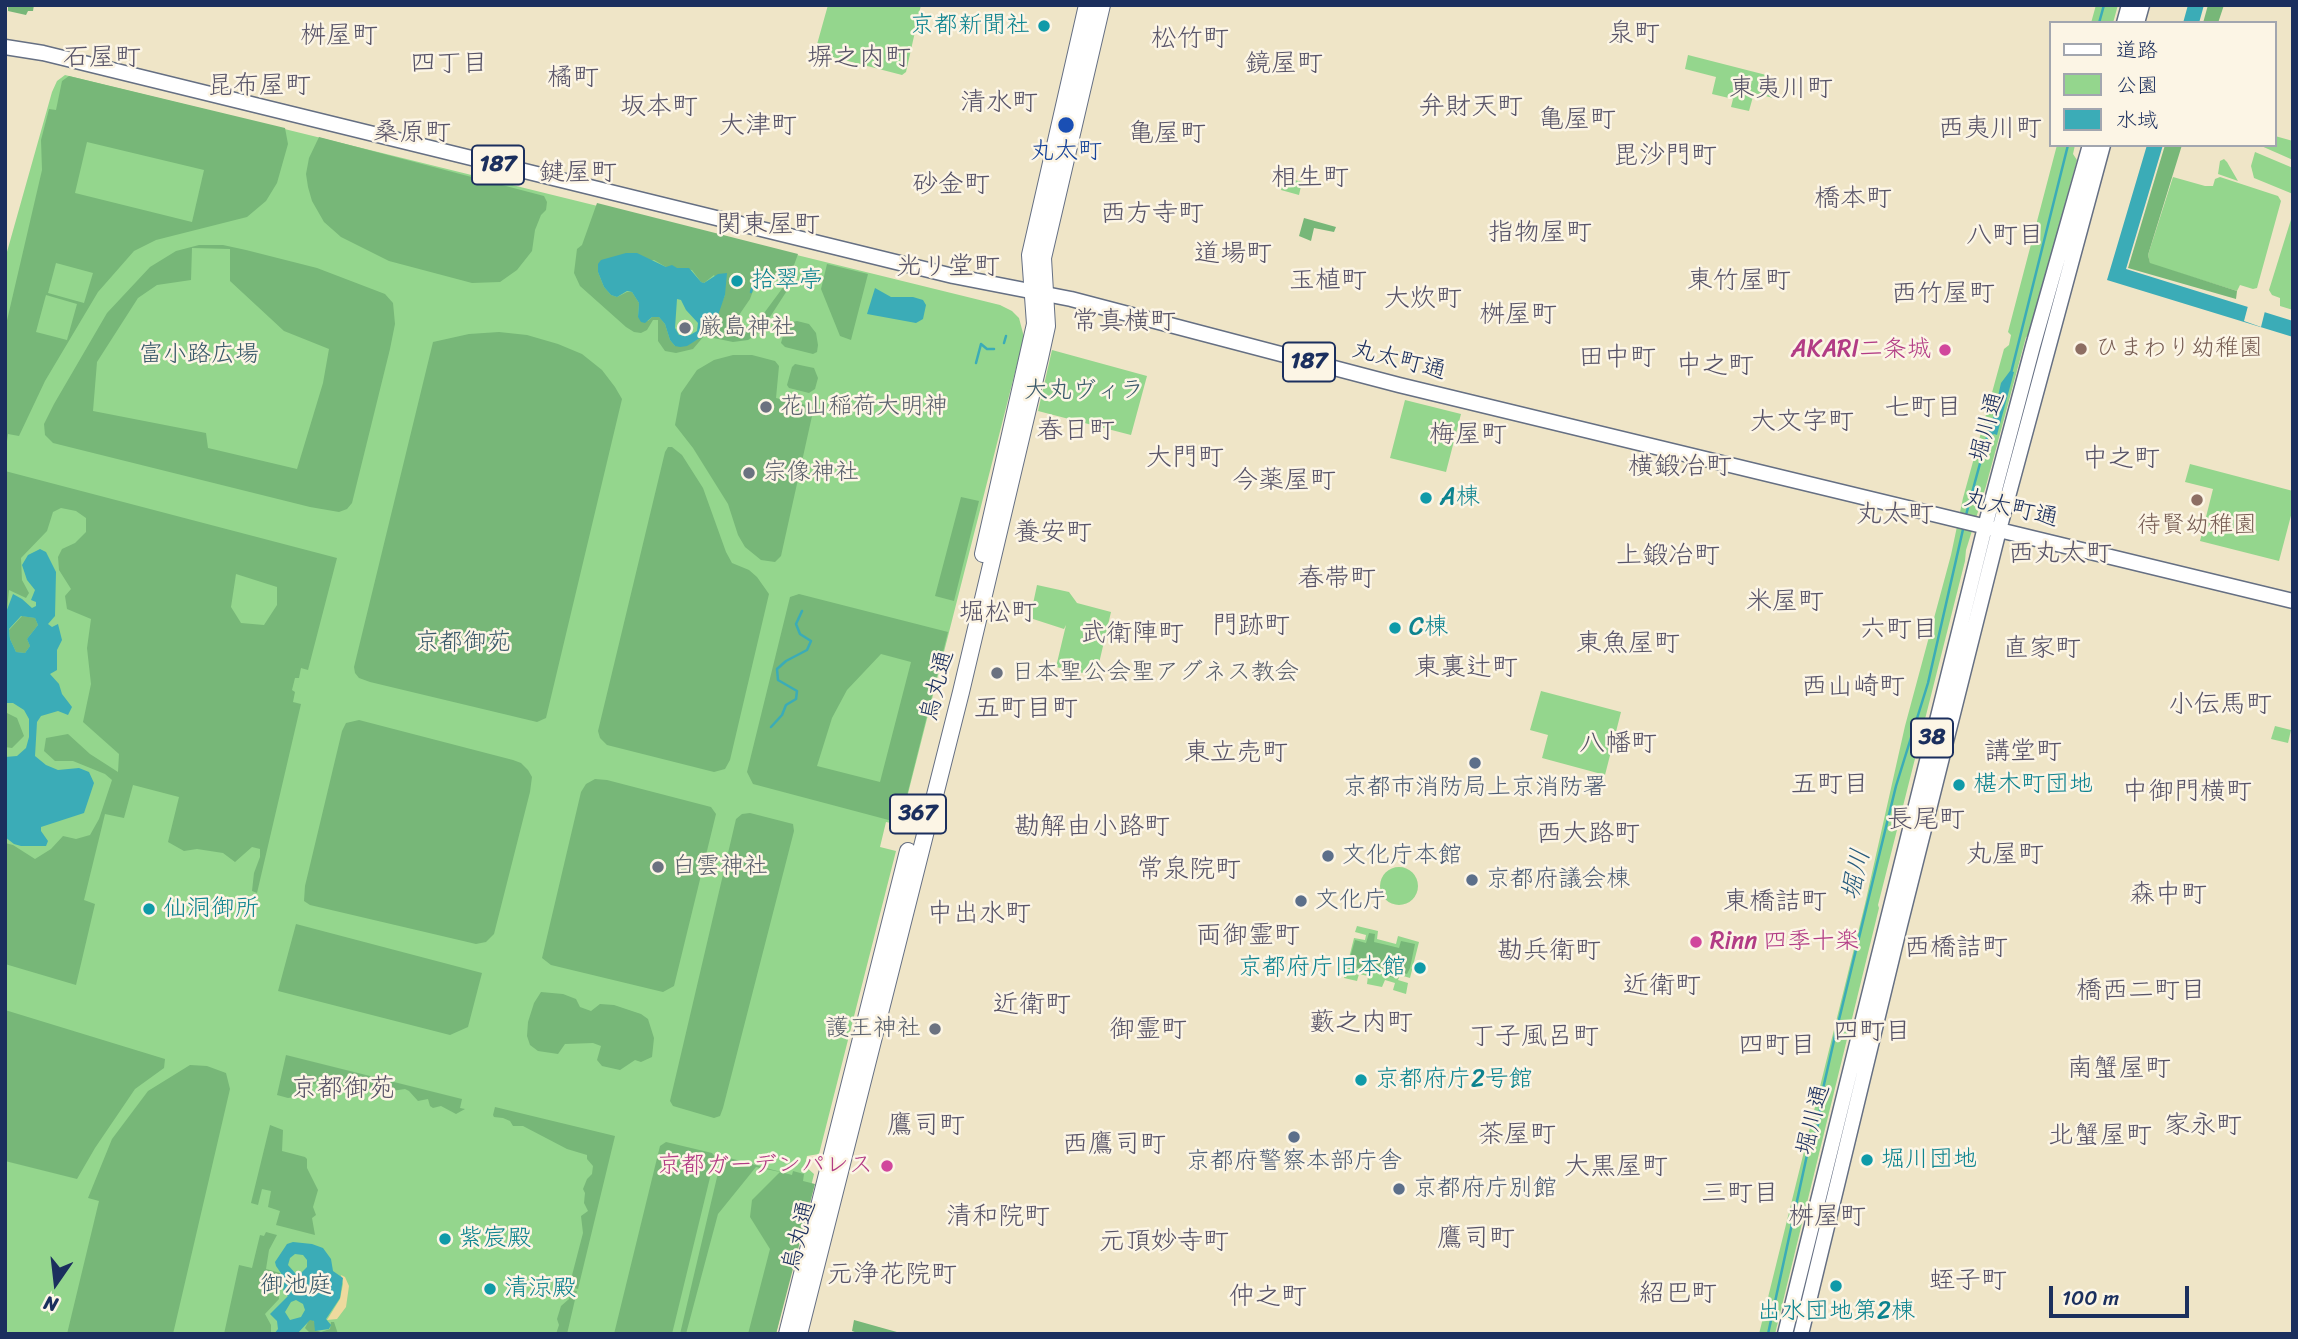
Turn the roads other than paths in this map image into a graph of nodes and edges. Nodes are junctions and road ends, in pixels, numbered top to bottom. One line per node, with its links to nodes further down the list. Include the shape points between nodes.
1 (1087, 5): 6 (highway, 烏丸通 / 367, via 1030,255)
2 (1102, 5): 6 (highway, 烏丸通 / 367, via 1043,258)
3 (5, 47): 6 (main road, 丸太町通 / 187)
4 (2089, 147): 7 (main road, 堀川通 / 38)
5 (2102, 147): 7 (main road, 堀川通 / 38)
6 (1039, 293): 7 (main road, 丸太町通 / 187); 9 (highway, 烏丸通 / 367, via 951,689); 10 (highway, 烏丸通 / 367, via 1047,326 1007,503)
7 (1986, 527): 8 (main road, 丸太町通 / 187); 11 (main road, 堀川通 / 38); 12 (main road, 堀川通 / 38, via 1900,925)
8 (2293, 601)
9 (787, 1334)
10 (799, 1334)
11 (1785, 1334)
12 (1801, 1334)

